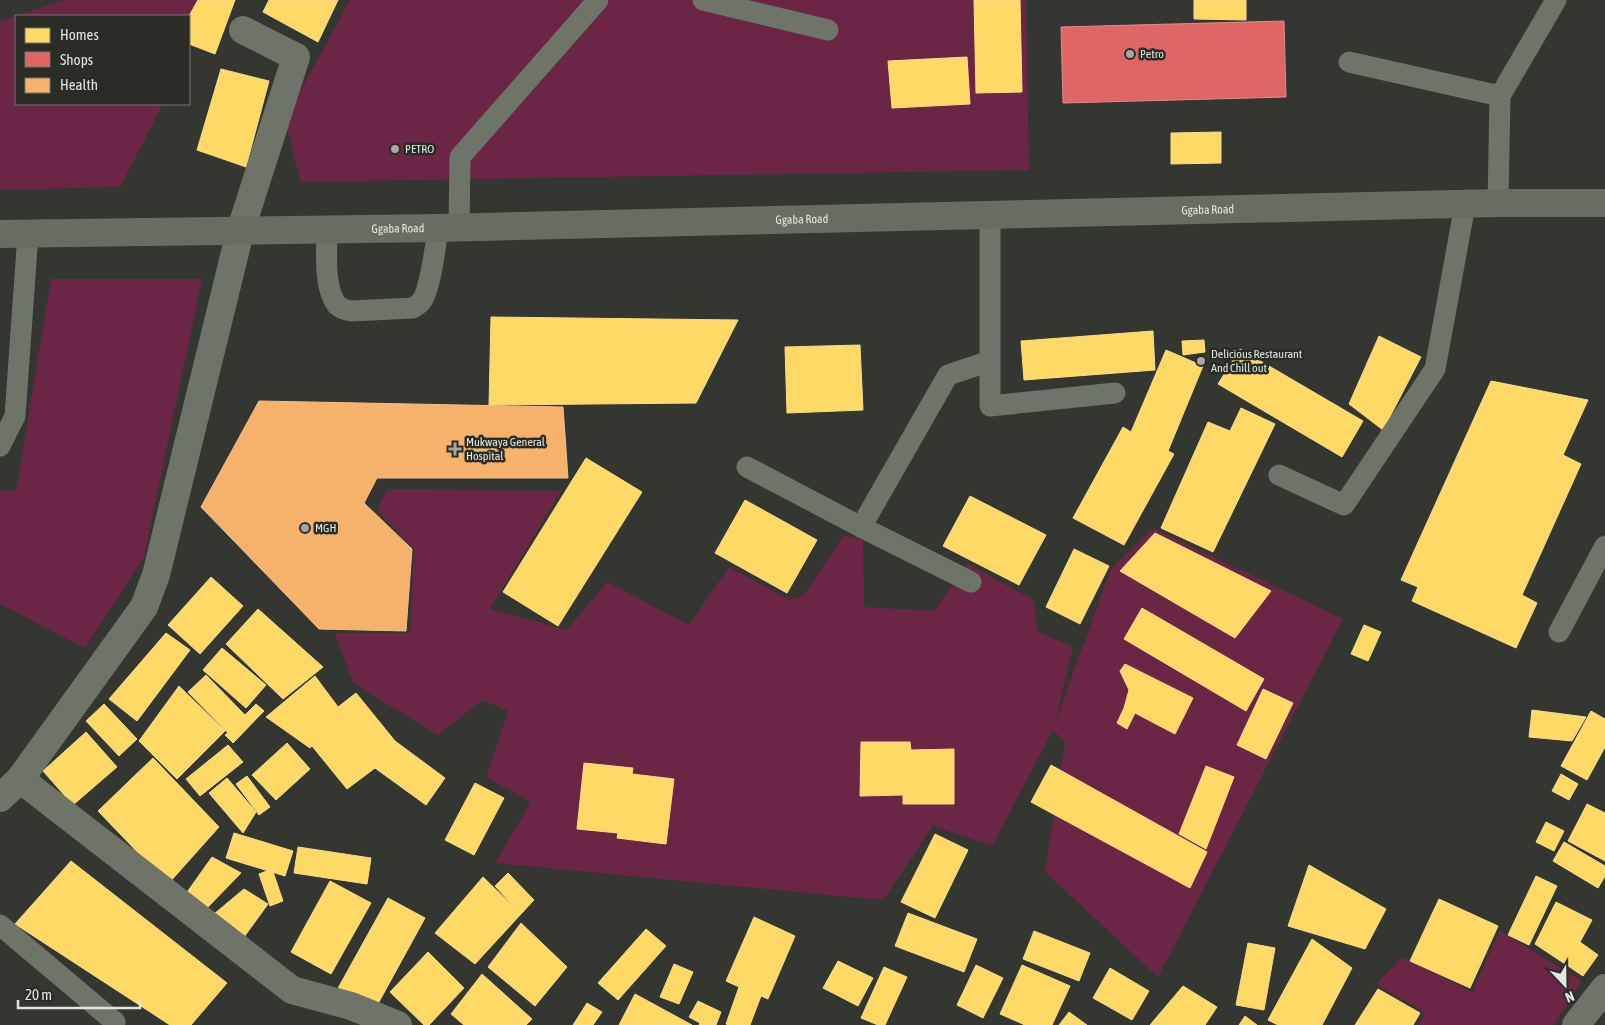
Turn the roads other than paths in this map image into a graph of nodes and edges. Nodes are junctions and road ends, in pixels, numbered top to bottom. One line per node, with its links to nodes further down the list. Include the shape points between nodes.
1 (598, 0): 13 (lane, via 460,157)
2 (703, 0): 5 (lane)
3 (1556, 0): 7 (lane)
4 (243, 30): 14 (street, via 296,56)
5 (828, 30)
6 (1349, 62): 7 (lane)
7 (1500, 96): 10 (lane)
8 (1605, 203): 10 (main road, Ggaba Road)
9 (1465, 204): 10 (main road, Ggaba Road); 11 (main road, Ggaba Road); 21 (lane, via 1435,368 1344,505)
10 (1498, 204)
11 (990, 215): 13 (main road, Ggaba Road); 17 (lane)
12 (327, 228): 13 (main road, Ggaba Road); 13 (lane, via 328,283 337,304 351,311 413,308 419,304 424,298 432,264); 14 (main road, Ggaba Road)
13 (448, 228)
14 (240, 232): 16 (main road, Ggaba Road); 26 (street, via 156,575 144,607)
15 (0, 234): 16 (main road, Ggaba Road)
16 (28, 234): 19 (lane, via 15,416)
17 (990, 361): 18 (lane, via 990,406); 22 (lane, via 948,375)
18 (1115, 393)
19 (0, 446)
20 (747, 467): 22 (lane)
21 (1279, 475)
22 (861, 526): 24 (lane)
23 (1605, 546): 25 (lane)
24 (971, 582)
25 (1559, 632)
26 (20, 780): 27 (street); 31 (street, via 292,990 351,1006)
27 (0, 798)
28 (0, 925): 30 (lane)
29 (1605, 988): 32 (street)
30 (116, 1022)
31 (398, 1025)
32 (1576, 1025)

